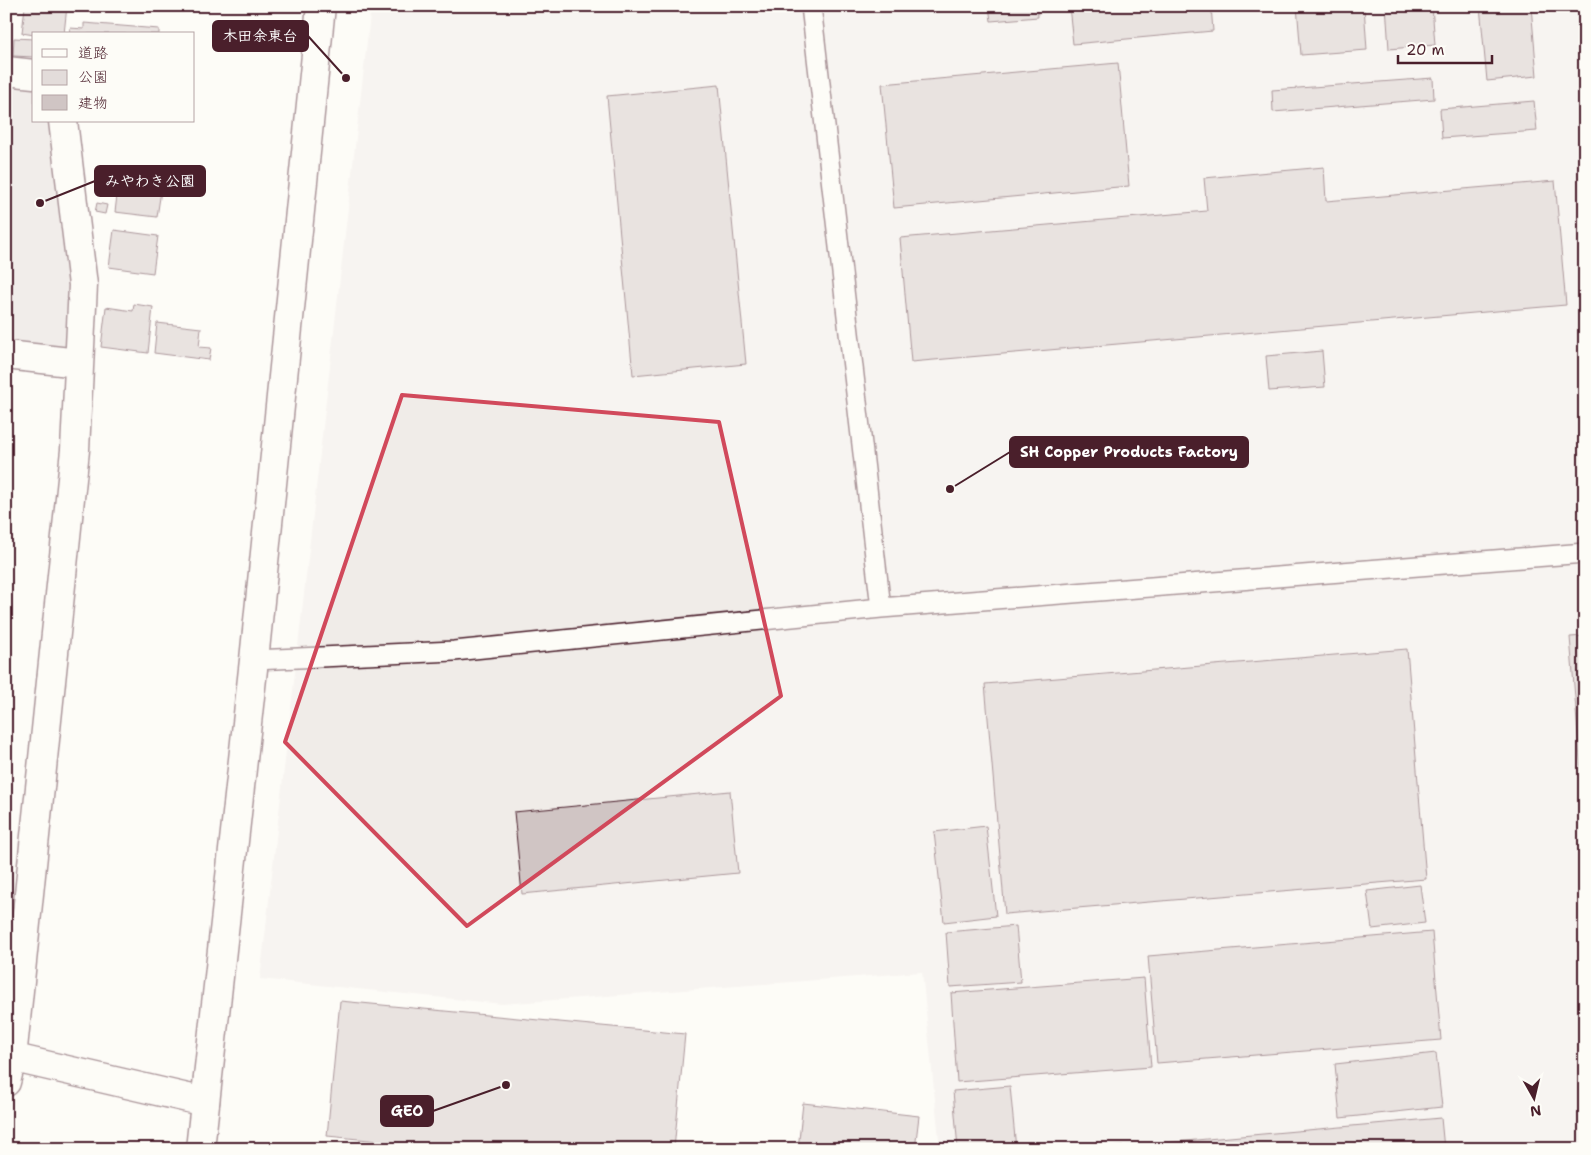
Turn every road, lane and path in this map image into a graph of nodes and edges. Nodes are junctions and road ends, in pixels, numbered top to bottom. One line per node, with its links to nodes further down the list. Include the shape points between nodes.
1 (321, 6): 10 (street)
2 (811, 6): 9 (lane)
3 (6, 71): 4 (street)
4 (32, 74)
5 (63, 122): 7 (street, via 83,285)
6 (6, 355): 7 (street)
7 (79, 363): 11 (street, via 75,450)
8 (1585, 553): 9 (lane)
9 (880, 608): 10 (lane, via 454,651)
10 (254, 660): 12 (street)
11 (8, 1065): 12 (street)
12 (205, 1102): 13 (street)
13 (200, 1149)

